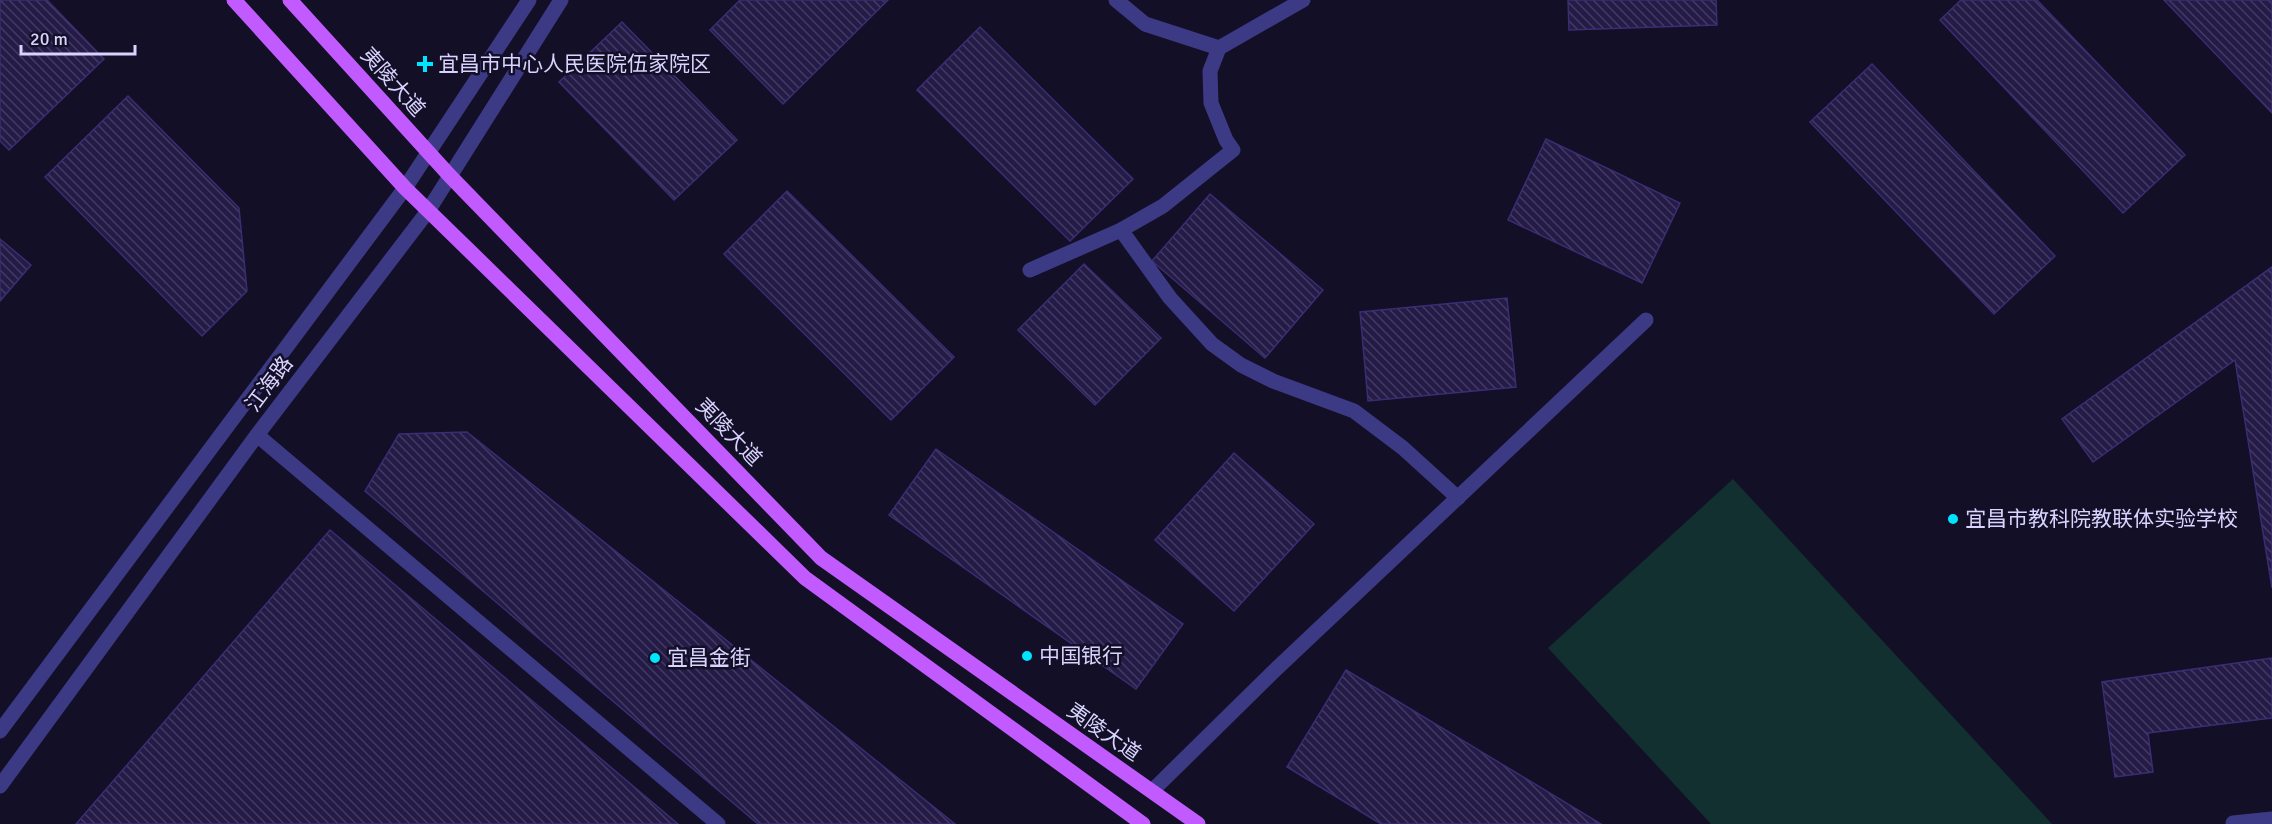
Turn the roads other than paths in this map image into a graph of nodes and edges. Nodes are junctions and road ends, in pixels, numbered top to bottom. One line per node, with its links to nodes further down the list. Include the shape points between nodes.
1 (234, 0): 10 (main road)
2 (290, 0): 8 (main road, 夷陵大道)
3 (529, 0): 8 (street, 江海路)
4 (561, 0): 9 (street, 江海路)
5 (1116, 0): 7 (street, via 1145,24)
6 (1303, 0): 7 (street)
7 (1219, 48): 12 (street, via 1210,71 1211,103 1233,150 1163,206)
8 (430, 153): 9 (main road, 夷陵大道); 10 (street, 江海路)
9 (450, 176): 11 (street, 江海路); 19 (main road, 夷陵大道, via 821,558)
10 (405, 188): 11 (main road); 17 (street, 江海路)
11 (428, 211): 15 (street, 江海路); 22 (main road, via 805,578)
12 (1121, 230): 13 (street); 16 (street, via 1170,298 1212,344 1241,365 1274,381 1354,411 1403,448)
13 (1030, 270)
14 (1646, 320): 16 (street)
15 (257, 435): 18 (street, 江海路); 21 (street)
16 (1458, 498): 19 (street)
17 (0, 731)
18 (0, 786)
19 (1152, 791): 23 (main road, 夷陵大道)
20 (2272, 819): 24 (street)
21 (717, 824)
22 (1143, 824)
23 (1198, 824)
24 (2233, 824)

